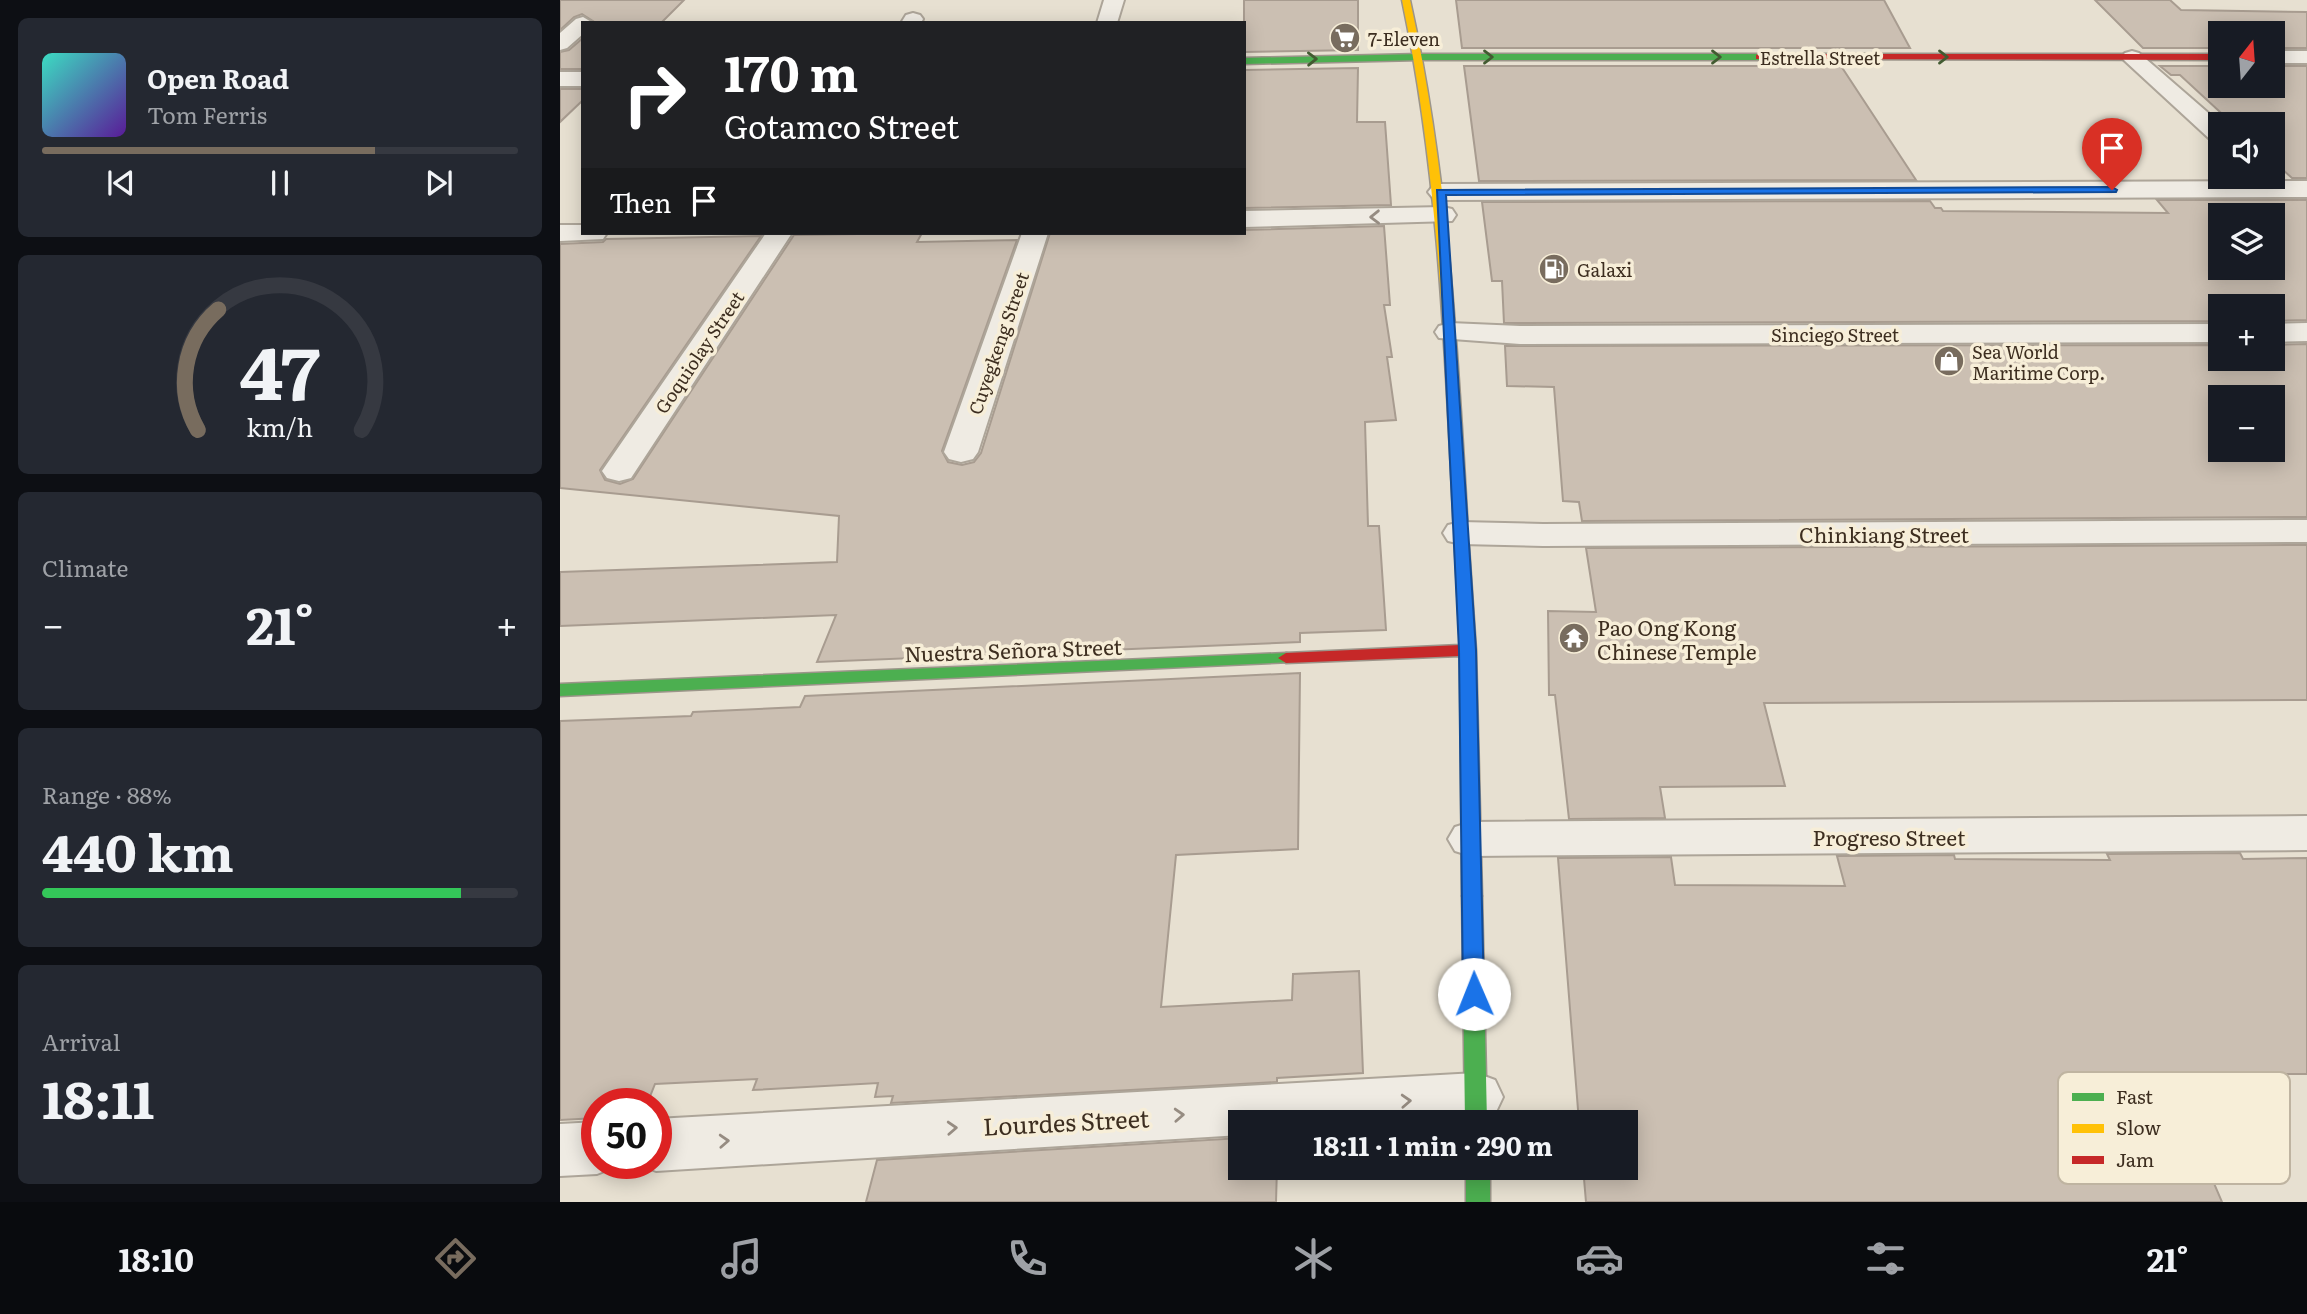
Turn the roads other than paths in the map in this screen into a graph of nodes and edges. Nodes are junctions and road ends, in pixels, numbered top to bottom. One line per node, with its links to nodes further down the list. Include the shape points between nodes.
1 (1114, 0): 3 (street)
2 (1406, 0): 6 (street)
3 (1108, 21)
4 (581, 25): 5 (street)
5 (560, 44)
6 (1420, 57): 7 (street, Estrella Street, one-way to 7); 11 (street, Estrella Street, one-way to 6); 19 (street)
7 (2132, 57): 8 (street, Estrella Street); 14 (street)
8 (2208, 57)
9 (2286, 57): 10 (street)
10 (2307, 57)
11 (1246, 61)
12 (560, 79): 13 (street)
13 (581, 79)
14 (2208, 125)
15 (2208, 185): 19 (street)
16 (2285, 186): 18 (street)
17 (2279, 189): 21 (street)
18 (2307, 190)
19 (1442, 204): 22 (street, one-way to 22); 27 (street)
20 (581, 207): 23 (street)
21 (2307, 215)
22 (1246, 219)
23 (560, 232): 24 (street)
24 (581, 233)
25 (778, 235): 32 (street, Goquiolay Street)
26 (1034, 235): 31 (street, Cuyegkeng Street)
27 (1450, 332): 30 (street, Sinciego Street); 34 (street)
28 (2285, 332): 29 (street)
29 (2307, 332)
30 (2208, 333)
31 (961, 452)
32 (619, 471)
33 (2307, 531): 34 (street, Chinkiang Street)
34 (1461, 533): 35 (street)
35 (1468, 650): 36 (street, Nuestra Señora Street); 38 (street)
36 (560, 690)
37 (2307, 833): 38 (street, Progreso Street)
38 (1471, 839): 39 (street)
39 (1476, 1110)
40 (1228, 1121): 41 (street, Lourdes Street, one-way to 40)
41 (672, 1144)
42 (581, 1149): 43 (street)
43 (560, 1150)
44 (1478, 1180): 45 (street)
45 (1479, 1202)

